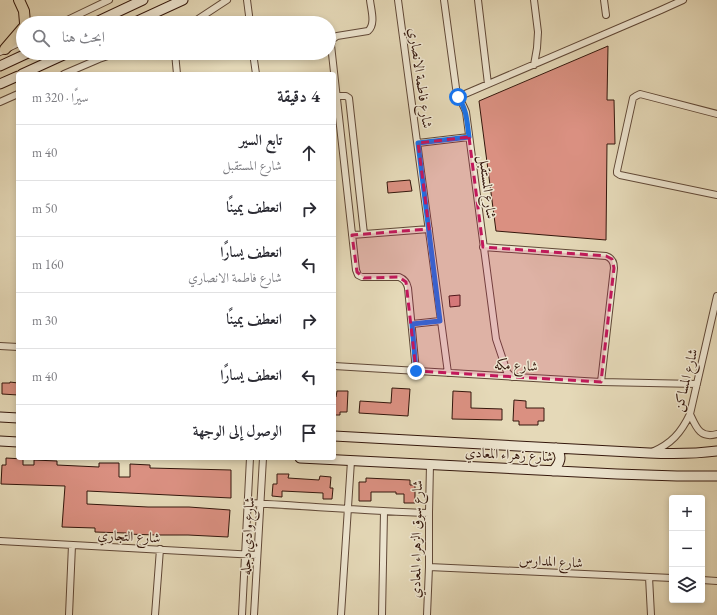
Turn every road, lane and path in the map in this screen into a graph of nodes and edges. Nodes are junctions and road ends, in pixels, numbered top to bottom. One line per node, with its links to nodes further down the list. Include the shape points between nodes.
1 (18, 0): 15 (main road)
2 (109, 0): 16 (street)
3 (144, 0): 17 (main road)
4 (183, 0): 18 (main road)
5 (226, 0): 19 (street)
6 (247, 0): 20 (street)
7 (370, 0): 22 (street, via 373,23 370,30)
8 (398, 0): 48 (street, شارع فاطمة الانصاري)
9 (444, 0): 44 (street, شارع المستقبل)
10 (478, 0): 40 (street)
11 (534, 0): 31 (street, via 538,32)
12 (604, 0): 14 (street)
13 (683, 0): 31 (street)
14 (606, 14)
15 (25, 16)
16 (76, 16)
17 (109, 16)
18 (148, 16)
19 (202, 16)
20 (249, 16)
21 (16, 35): 24 (main road)
22 (336, 36)
23 (16, 44): 24 (street)
24 (2, 50)
25 (16, 59): 32 (main road)
26 (51, 60): 33 (main road)
27 (97, 60): 34 (street)
28 (176, 60): 35 (street)
29 (254, 60): 36 (street)
30 (333, 60): 37 (street)
31 (534, 65): 40 (street)
32 (0, 66)
33 (26, 72)
34 (69, 72)
35 (177, 72)
36 (256, 72)
37 (334, 72)
38 (16, 77): 39 (main road)
39 (0, 84)
40 (488, 84): 44 (street)
41 (336, 88): 43 (street)
42 (16, 95): 45 (street)
43 (337, 96): 51 (street, via 349,98); 52 (street)
44 (458, 97): 47 (street, شارع المستقبل, via 466,112)
45 (0, 102)
46 (717, 114): 49 (street, via 640,94 636,96 633,98 617,171 620,175)
47 (469, 137): 48 (street); 53 (street, شارع المستقبل)
48 (418, 143): 50 (street, شارع فاطمة الانصاري)
49 (717, 195)
50 (429, 229): 51 (street); 55 (street, شارع فاطمة الانصاري)
51 (364, 234): 52 (street)
52 (352, 235): 56 (street, via 356,270 360,276 398,278 406,282)
53 (483, 247): 62 (street, شارع المستقبل, via 496,338 507,372); 63 (street, via 610,257 614,268)
54 (717, 296): 64 (street, شارع المساكن)
55 (440, 321): 56 (street); 61 (street, شارع فاطمة الانصاري)
56 (412, 324): 60 (street)
57 (0, 346): 58 (street)
58 (16, 347)
59 (336, 366): 60 (street, شارع مكه)
60 (416, 371): 61 (street, شارع مكه)
61 (448, 373): 62 (street, شارع مكه)
62 (512, 377): 63 (street, شارع مكه)
63 (601, 382): 64 (street, شارع مكه)
64 (697, 384): 65 (street, شارع المساكن)
65 (690, 414): 68 (street, via 699,431 708,435); 74 (street, شارع المساكن, via 676,437 662,448)
66 (0, 417): 67 (main road)
67 (16, 418)
68 (717, 434)
69 (336, 436): 72 (main road, شارع زهراء المعادي)
70 (0, 441): 71 (main road)
71 (16, 442)
72 (556, 448): 74 (main road, شارع زهراء المعادي); 80 (main road, via 560,458)
73 (717, 451): 74 (main road, شارع زهراء المعادي)
74 (649, 453)
75 (250, 460): 82 (street, شارع وادي دجله)
76 (263, 460): 83 (street, شارع وادي دجله)
77 (334, 460): 78 (main road, شارع زهراء المعادي)
78 (351, 461): 79 (main road, شارع زهراء المعادي); 84 (street)
79 (430, 464): 80 (main road, شارع زهراء المعادي); 86 (street, شارع سوق الزهراء المعادي)
80 (553, 470): 81 (main road, شارع زهراء المعادي)
81 (717, 476)
82 (248, 503): 83 (street); 90 (street, شارع وادي دجله)
83 (261, 504): 84 (street); 91 (street, شارع وادي دجله)
84 (348, 508): 85 (street); 101 (street)
85 (384, 512): 86 (street); 102 (street)
86 (429, 513): 92 (street, شارع سوق الزهراء المعادي)
87 (0, 541): 88 (street, شارع التجاري)
88 (72, 545): 89 (street, شارع التجاري); 97 (street)
89 (160, 549): 90 (street, شارع التجاري); 98 (street)
90 (245, 554): 91 (street, شارع التجاري); 99 (street, شارع وادي دجله)
91 (258, 555): 100 (street, شارع وادي دجله)
92 (429, 567): 93 (street, شارع المدارس); 103 (street, شارع سوق الزهراء المعادي)
93 (649, 577): 94 (street, شارع المدارس); 104 (street)
94 (669, 578)
95 (705, 580): 96 (street)
96 (717, 581)
97 (68, 615)
98 (155, 615)
99 (242, 615)
100 (254, 615)
101 (341, 615)
102 (382, 615)
103 (427, 615)
104 (651, 615)

